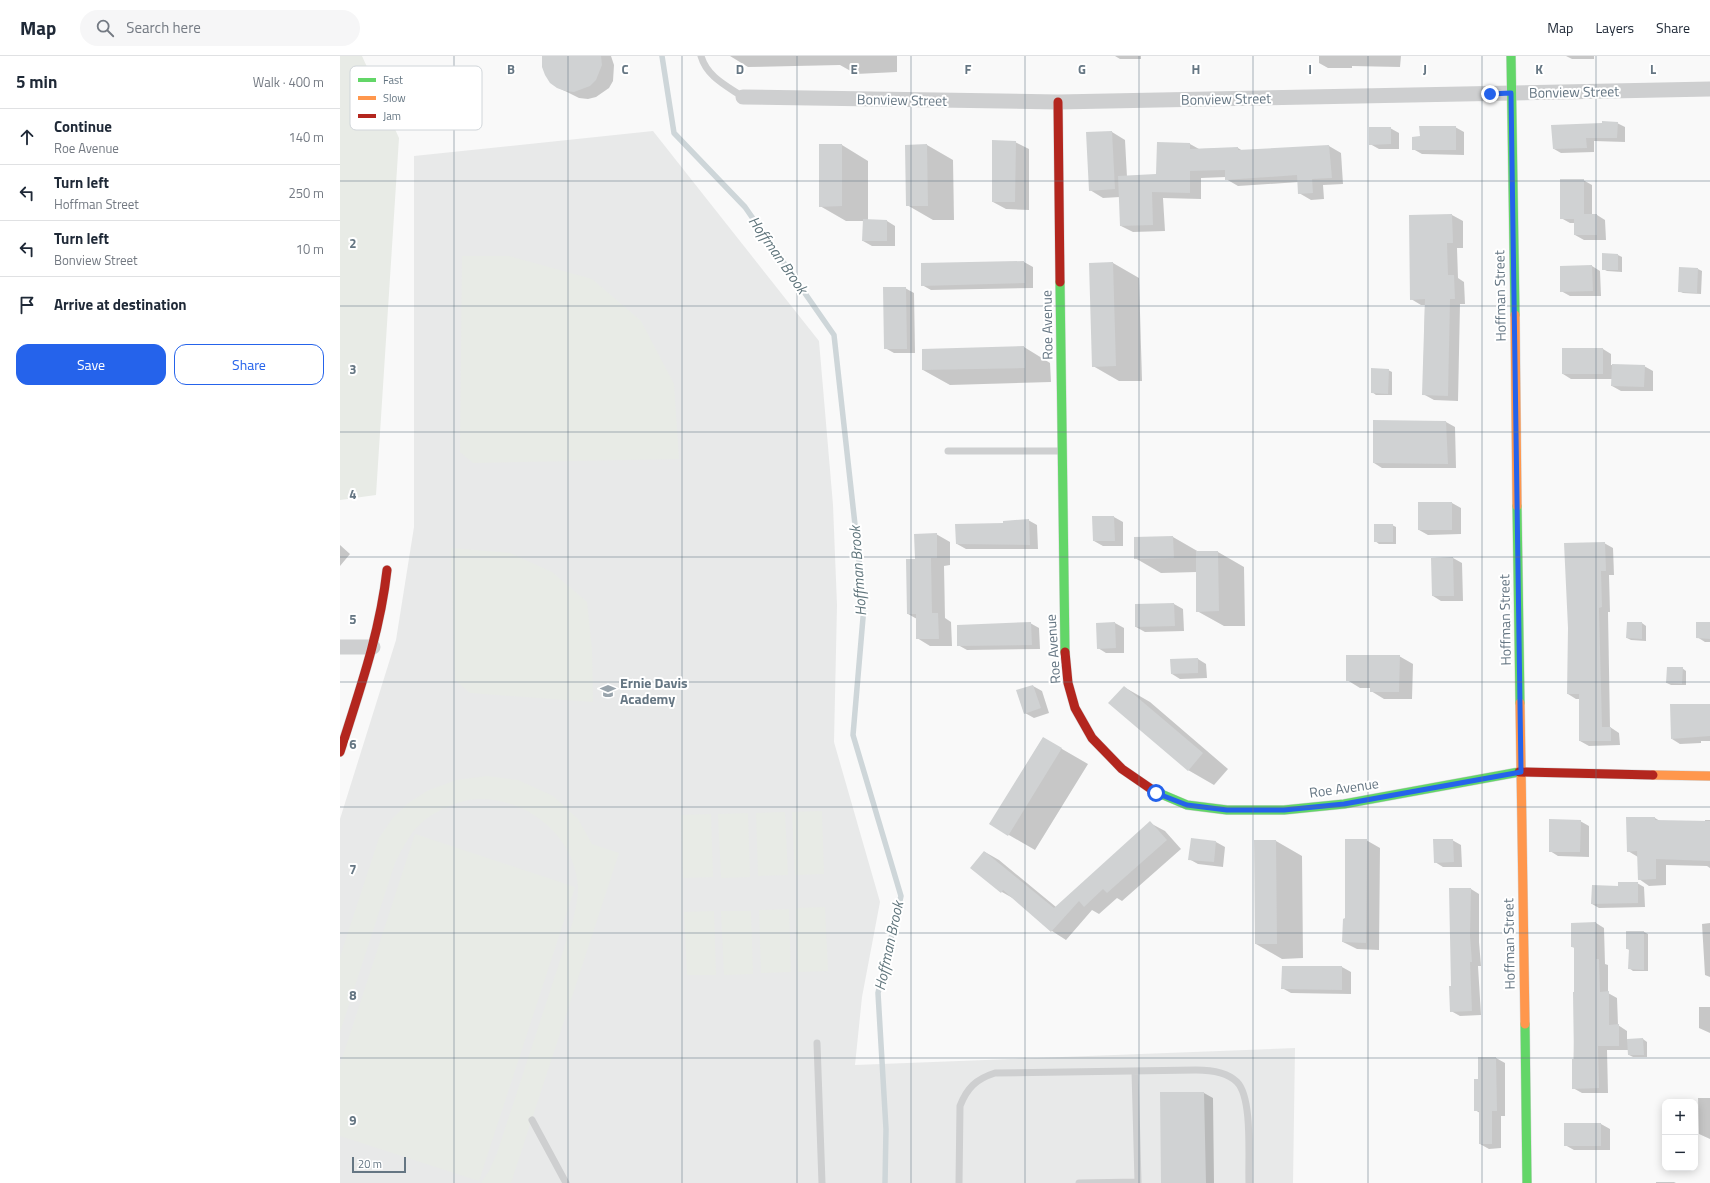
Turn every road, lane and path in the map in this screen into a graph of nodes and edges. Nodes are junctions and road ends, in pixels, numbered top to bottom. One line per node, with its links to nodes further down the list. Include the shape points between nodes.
1 (701, 56): 5 (lane, via 714,78)
2 (1511, 56): 4 (street, Hoffman Street)
3 (1710, 89): 4 (street, Bonview Street)
4 (1511, 93): 6 (street, Bonview Street); 13 (street, Hoffman Street)
5 (743, 98): 6 (street, Bonview Street)
6 (1058, 102): 8 (street, Roe Avenue)
7 (948, 451): 8 (lane)
8 (1062, 451): 13 (street, Roe Avenue, via 1065,663 1068,683 1076,708 1092,738 1122,769 1156,793 1187,805 1227,810 1284,810 1344,804)
9 (387, 570): 11 (street, via 385,596)
10 (340, 647): 11 (street)
11 (373, 647): 12 (street)
12 (340, 752)
13 (1521, 772): 14 (street, Roe Avenue); 23 (street, Hoffman Street)
14 (1710, 776)
15 (817, 1043): 19 (lane)
16 (1135, 1071): 20 (lane, via 995,1073 982,1077 968,1090 960,1106); 21 (lane, via 1138,1182); 22 (lane, via 1209,1070 1224,1074 1237,1082 1247,1104)
17 (532, 1120): 18 (lane)
18 (566, 1183)
19 (822, 1183)
20 (959, 1183)
21 (1079, 1183)
22 (1249, 1183)
23 (1527, 1183)

